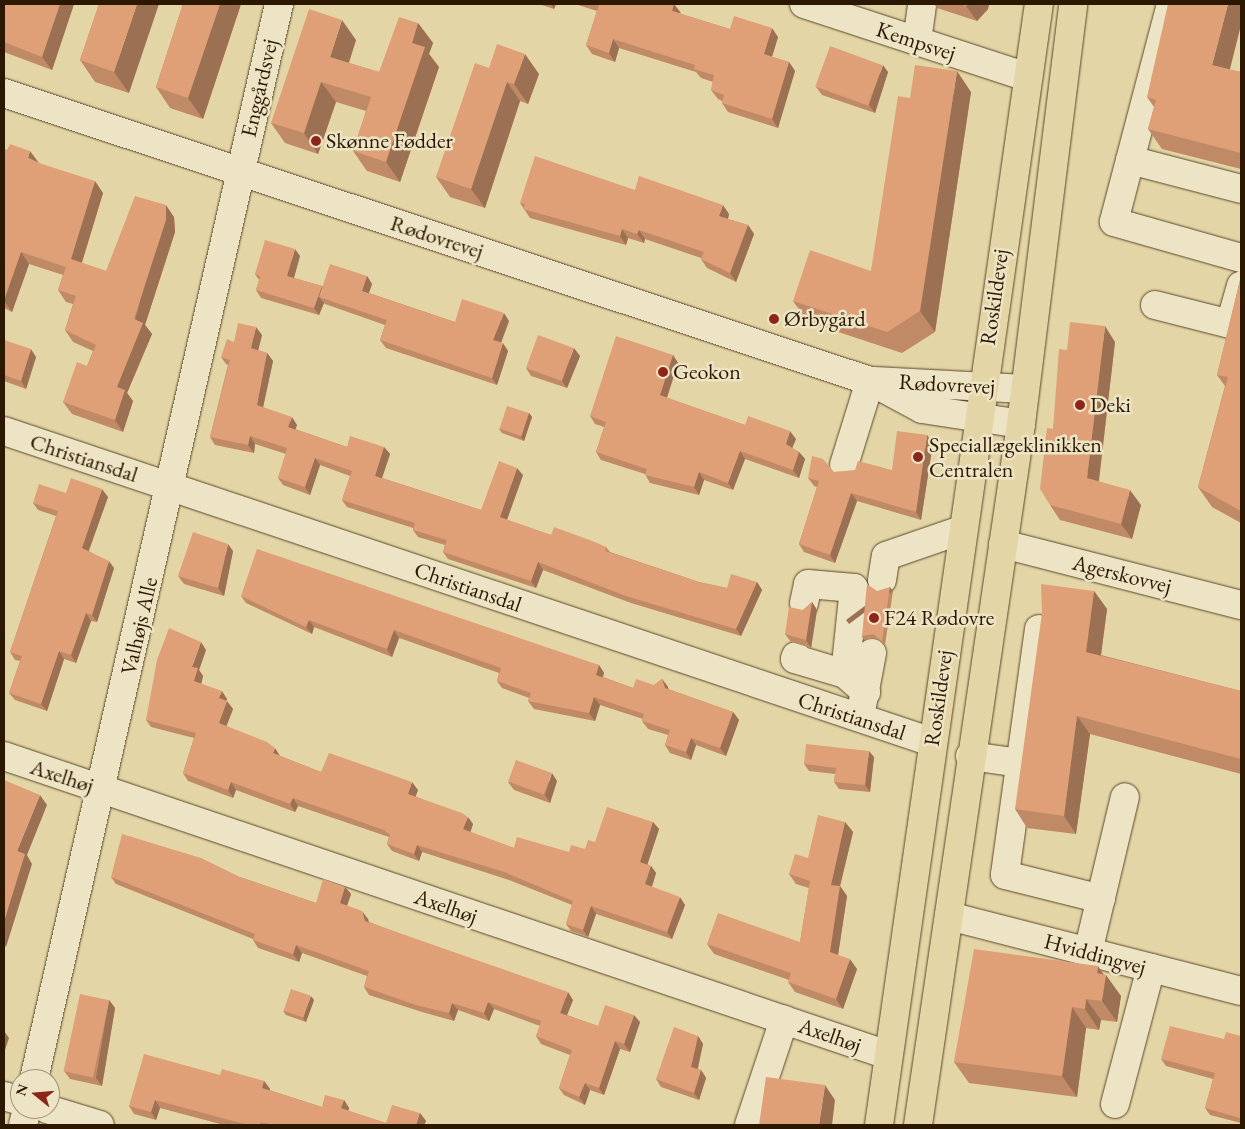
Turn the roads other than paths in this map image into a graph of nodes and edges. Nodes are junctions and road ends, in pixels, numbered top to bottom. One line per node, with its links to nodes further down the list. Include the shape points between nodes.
1 (279, 4): 11 (street, Enggårdsvej)
2 (804, 4): 7 (street, Kempsvej)
3 (922, 4): 7 (street)
4 (1039, 4): 8 (main road, Roskildevej)
5 (1073, 4): 18 (main road, Roskildevej)
6 (1171, 4): 10 (street)
7 (917, 41): 8 (street, Kempsvej)
8 (1028, 77): 17 (main road, Roskildevej)
9 (4, 93): 11 (street, Rødovrevej)
10 (1130, 160): 12 (street); 13 (street, via 1114,222)
11 (240, 172): 16 (street, Rødovrevej); 23 (street, Valhøjs Alle)
12 (1241, 189)
13 (1241, 258)
14 (1241, 286): 15 (street, via 1230,324)
15 (1155, 305)
16 (870, 381): 17 (street, Rødovrevej); 19 (street, Rødovrevej, via 922,409); 22 (street)
17 (981, 386): 18 (street, Rødovrevej); 19 (main road, Roskildevej)
18 (1025, 389): 20 (main road, Roskildevej)
19 (977, 419): 20 (street, Rødovrevej); 24 (main road, Roskildevej)
20 (1021, 424): 25 (main road, Roskildevej)
21 (4, 431): 23 (street, Christiansdal)
22 (844, 465)
23 (170, 486): 34 (street, Christiansdal); 39 (street, Valhøjs Alle)
24 (961, 530): 26 (street, via 884,568); 35 (main road, Roskildevej)
25 (1003, 544): 28 (street, Agerskovvej); 37 (main road, Roskildevej)
26 (854, 588): 27 (street, via 808,584); 32 (street)
27 (804, 604)
28 (1241, 604)
29 (1039, 629): 38 (street)
30 (872, 654): 33 (street)
31 (796, 656): 32 (street, via 795,659)
32 (845, 674): 33 (street)
33 (866, 692): 34 (street)
34 (859, 718): 35 (street, Christiansdal)
35 (932, 742): 47 (main road, Roskildevej)
36 (4, 756): 39 (street, Axelhøj)
37 (970, 756): 38 (street); 42 (main road, Roskildevej)
38 (1020, 763): 41 (street, via 1005,875)
39 (101, 789): 46 (street, Axelhøj); 48 (street, Valhøjs Alle)
40 (1125, 797): 41 (street)
41 (1101, 899): 43 (street)
42 (949, 916): 43 (street, Hviddingvej); 54 (main road, Roskildevej)
43 (1088, 952): 44 (street, Hviddingvej)
44 (1151, 968): 45 (street, Hviddingvej); 49 (street)
45 (1241, 991)
46 (784, 1020): 47 (street, Axelhøj); 52 (street)
47 (888, 1055): 53 (main road, Roskildevej)
48 (36, 1069)
49 (1115, 1104)
50 (60, 1113): 51 (street)
51 (100, 1125)
52 (749, 1125)
53 (879, 1125)
54 (918, 1125)

